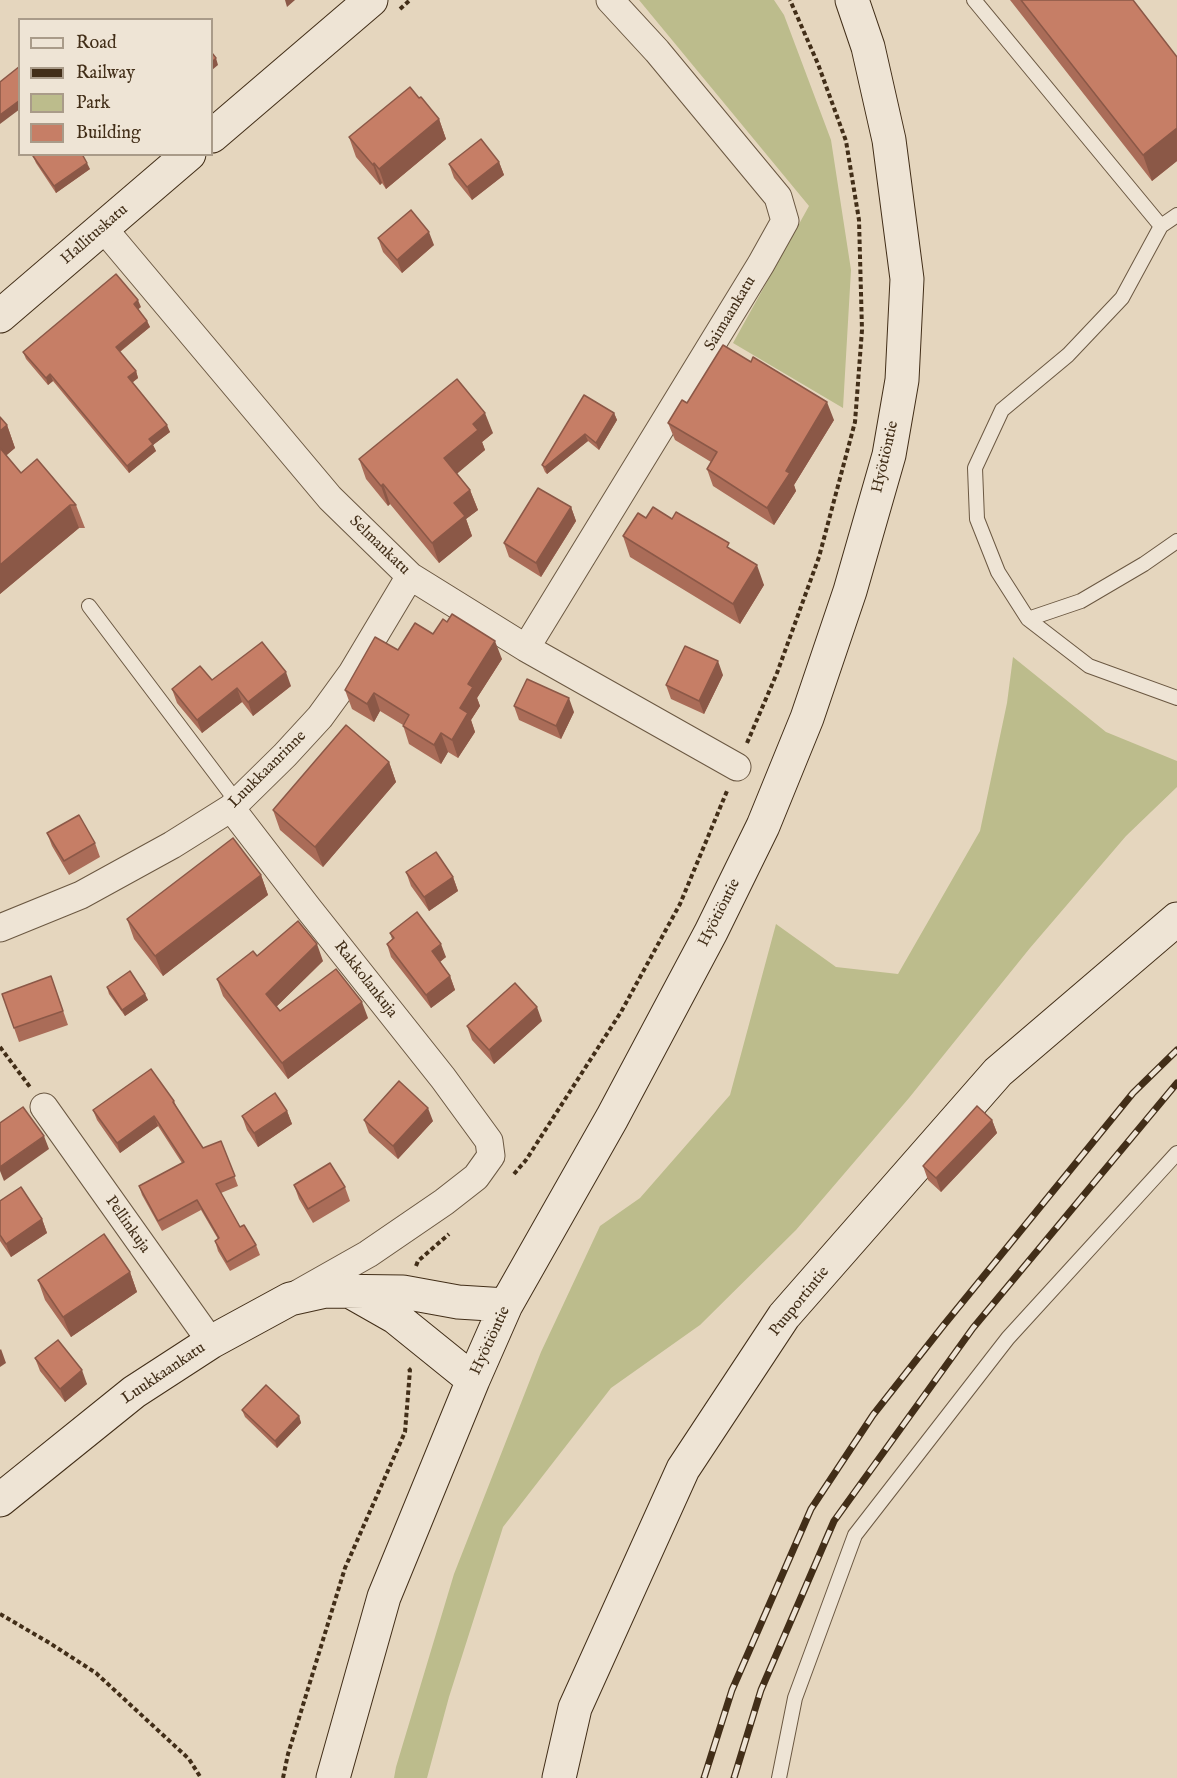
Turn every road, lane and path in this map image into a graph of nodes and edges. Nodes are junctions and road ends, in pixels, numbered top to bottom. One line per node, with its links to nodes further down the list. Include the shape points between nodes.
1 (371, 0): 6 (street)
2 (610, 0): 16 (street, Saimaankatu, via 778,197 785,221)
3 (790, 0): 18 (path, via 846,141 859,220 862,330 855,422 819,557 777,673)
4 (852, 0): 30 (street, Hyötiöntie, via 868,47 889,140 907,279 902,380 889,455 811,708 763,826 612,1118)
5 (974, 0): 9 (lane)
6 (213, 135)
7 (187, 156): 10 (street, Hallituskatu)
8 (1177, 215): 9 (lane)
9 (1161, 226): 15 (lane, via 1122,298 1068,355 1002,410 975,468 977,519 998,572)
10 (103, 228): 11 (street, Hallituskatu); 13 (street, Selmankatu, via 330,498)
11 (0, 316)
12 (1177, 541): 15 (lane, via 1081,602)
13 (410, 576): 16 (street, Selmankatu); 19 (street, Luukkaanrinne, via 352,673 320,717)
14 (89, 606): 19 (lane)
15 (1028, 619): 17 (lane, via 1089,666)
16 (526, 648): 18 (street, Selmankatu)
17 (1177, 698)
18 (737, 767): 25 (path, via 680,904 621,1012 526,1160)
19 (234, 805): 21 (street, Luukkaanrinne, via 172,845 81,895); 29 (street, Rakkolankuja, via 308,908 443,1078 489,1141 491,1156 476,1178 444,1202 368,1254)
20 (1177, 919): 39 (street, Puuportintie, via 998,1072 784,1316 683,1469 575,1708)
21 (0, 928)
22 (0, 1047): 23 (path)
23 (44, 1107): 31 (street, Pellinkuja)
24 (1177, 1153): 40 (lane, via 1008,1338 855,1535 795,1698)
25 (510, 1178)
26 (452, 1232): 28 (path, via 418,1261)
27 (350, 1291): 28 (street, Luukkaankatu); 29 (street, Luukkaankatu); 33 (street, via 395,1317)
28 (403, 1292): 30 (street, Luukkaankatu, via 458,1302)
29 (290, 1299): 31 (street, Luukkaankatu)
30 (506, 1305): 33 (street, Hyötiöntie)
31 (211, 1342): 34 (street, Luukkaankatu, via 134,1392)
32 (403, 1360): 37 (path, via 410,1370 405,1432 345,1568)
33 (473, 1380): 38 (street, Hyötiöntie, via 384,1597)
34 (0, 1500)
35 (0, 1614): 36 (path, via 96,1673 189,1759)
36 (201, 1778)
37 (284, 1778)
38 (333, 1778)
39 (559, 1778)
40 (779, 1778)

